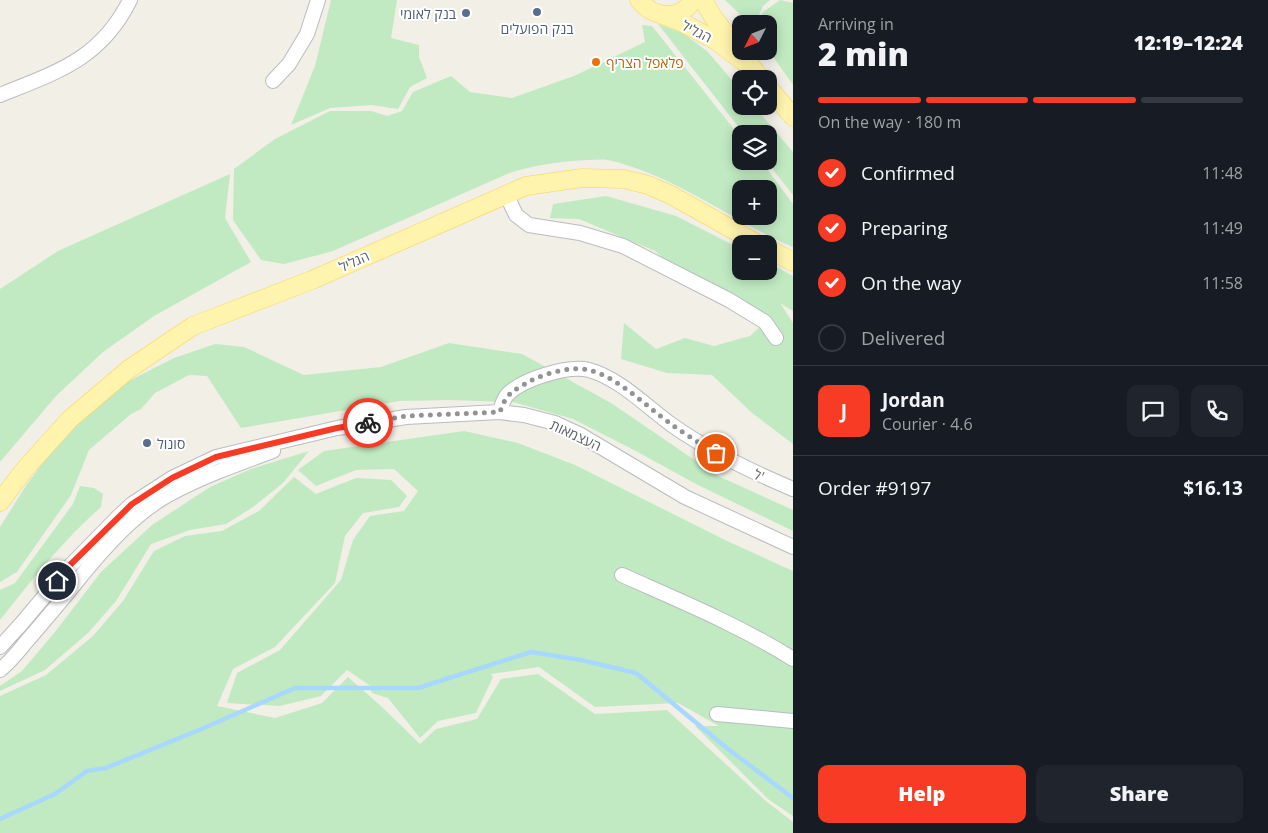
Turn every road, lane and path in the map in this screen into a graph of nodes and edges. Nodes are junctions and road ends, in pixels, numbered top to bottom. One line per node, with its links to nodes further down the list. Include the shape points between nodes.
1 (130, 0): 10 (street, via 113,28 82,58)
2 (318, 0): 9 (street, via 307,34 289,64)
3 (639, 0): 6 (main road, הגליל, via 653,12)
4 (693, 0): 6 (main road, via 674,15)
5 (703, 0): 8 (main road, הגליל)
6 (663, 15): 7 (main road, הגליל, via 715,40)
7 (751, 70)
8 (753, 70)
9 (273, 81)
10 (0, 95)
11 (777, 98): 12 (main road)
12 (793, 117)
13 (506, 194): 14 (main road, הגליל, via 526,186 555,181 624,179 672,195); 17 (street, via 516,215 529,225 580,233 623,246 729,300 765,322); 21 (main road, הגליל, via 312,280 193,326 129,369 70,419)
14 (742, 235)
15 (777, 253): 16 (main road)
16 (793, 262)
17 (776, 338)
18 (500, 412): 19 (street, העצמאות, via 406,416); 20 (street, ל', via 509,393 540,376 567,370 587,370 615,383 727,460); 22 (street, העצמאות, via 524,414 579,434 685,496)
19 (337, 428): 24 (street, העצמאות, via 216,457 172,478 132,504 68,567); 26 (street, העצמאות, via 221,470 147,509 90,566)
20 (793, 489)
21 (0, 502)
22 (793, 547)
23 (622, 575): 25 (street, via 736,627)
24 (0, 647)
25 (793, 659)
26 (0, 670)
27 (717, 714): 28 (street)
28 (793, 721)

